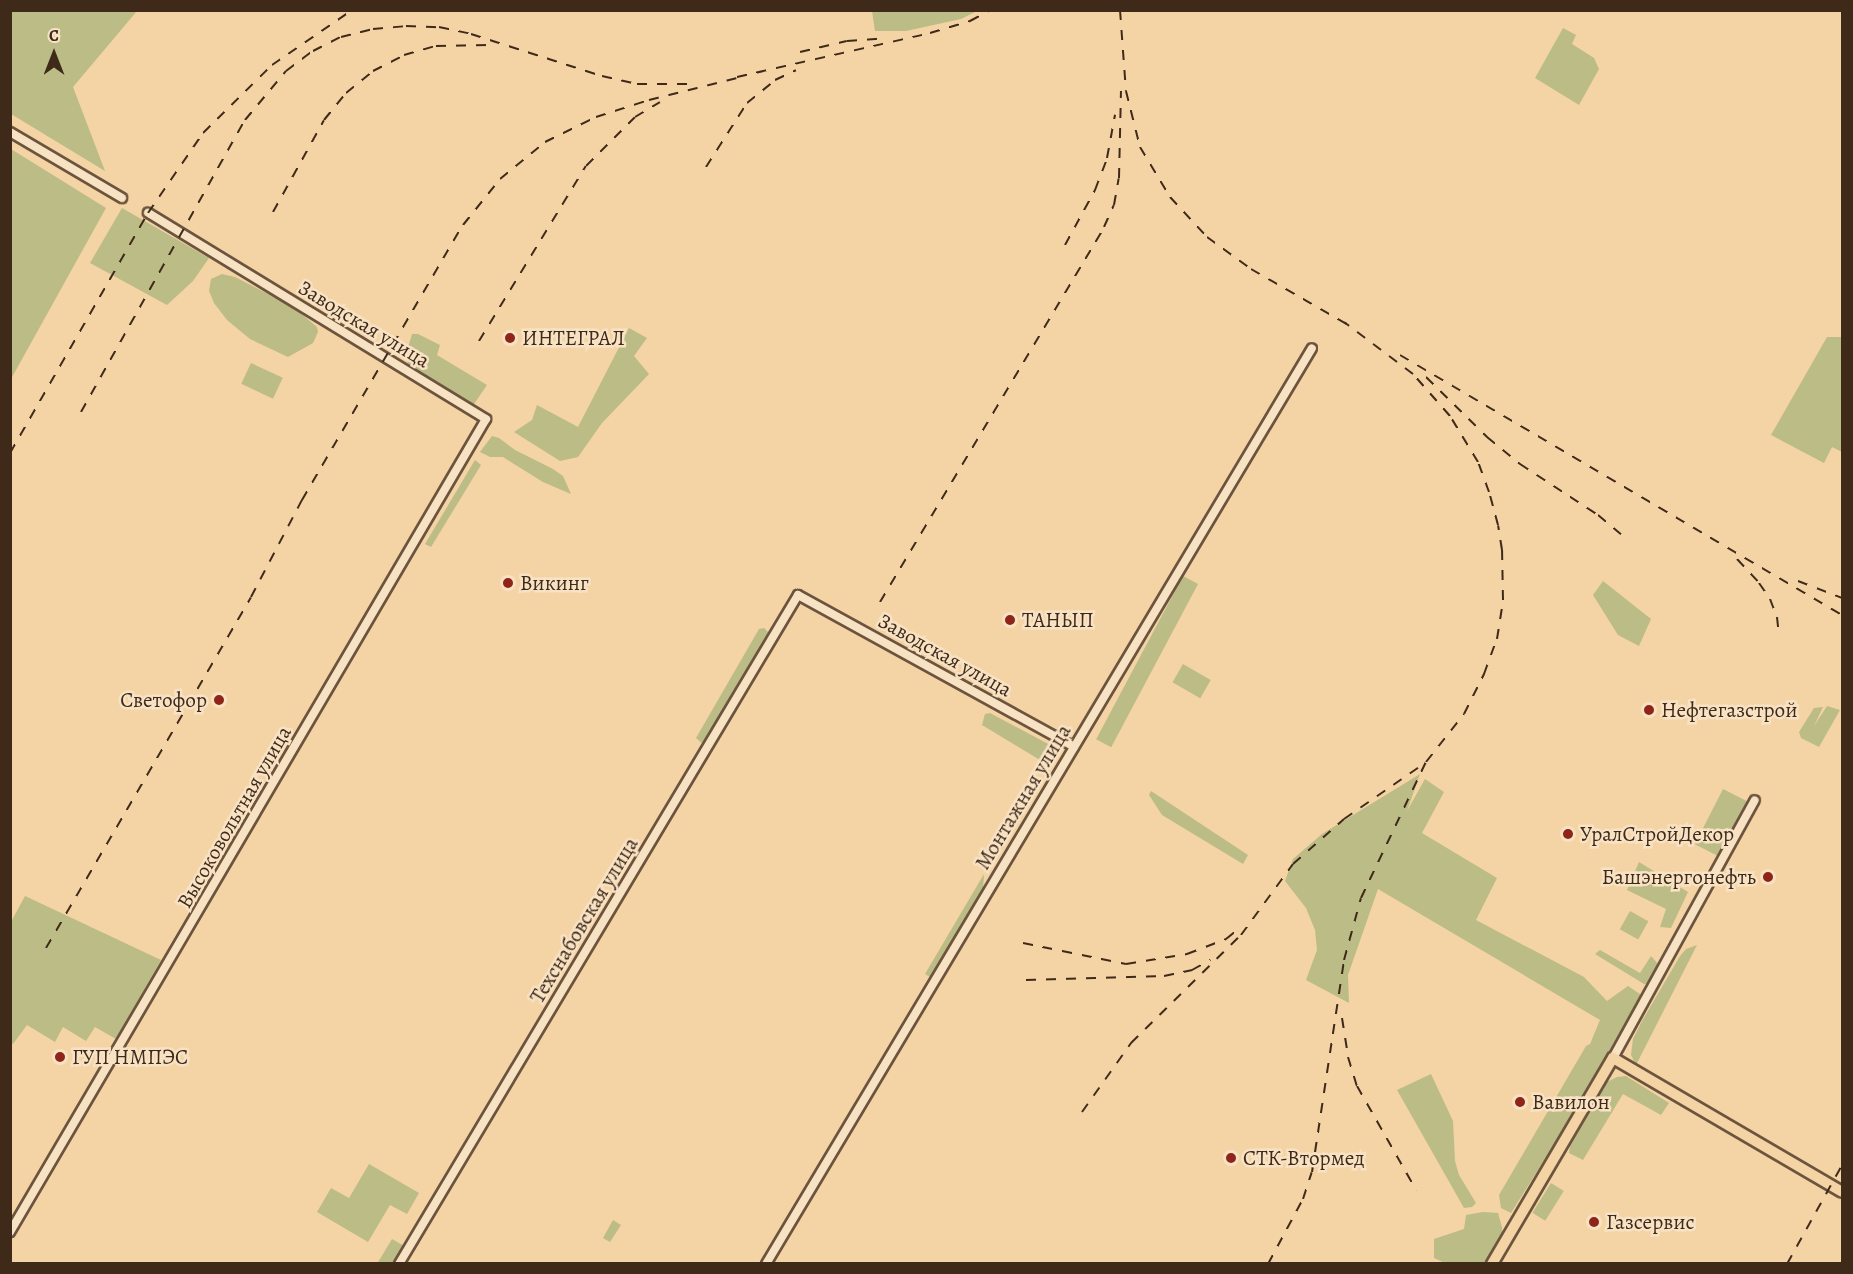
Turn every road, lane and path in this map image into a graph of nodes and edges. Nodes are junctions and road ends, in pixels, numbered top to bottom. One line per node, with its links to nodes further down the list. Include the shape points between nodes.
1 (10, 132): 2 (street)
2 (122, 198)
3 (148, 213): 5 (street, Заводская улица)
4 (1312, 348): 7 (street, Монтажная улица)
5 (486, 419): 11 (street, Высоковольтная улица)
6 (798, 595): 7 (street, Заводская улица); 12 (street, Техснабовская улица)
7 (1074, 747): 13 (street, Монтажная улица)
8 (1755, 801): 9 (street)
9 (1613, 1058): 10 (main road); 14 (main road)
10 (1842, 1192)
11 (10, 1232)
12 (399, 1263)
13 (766, 1263)
14 (1492, 1263)

